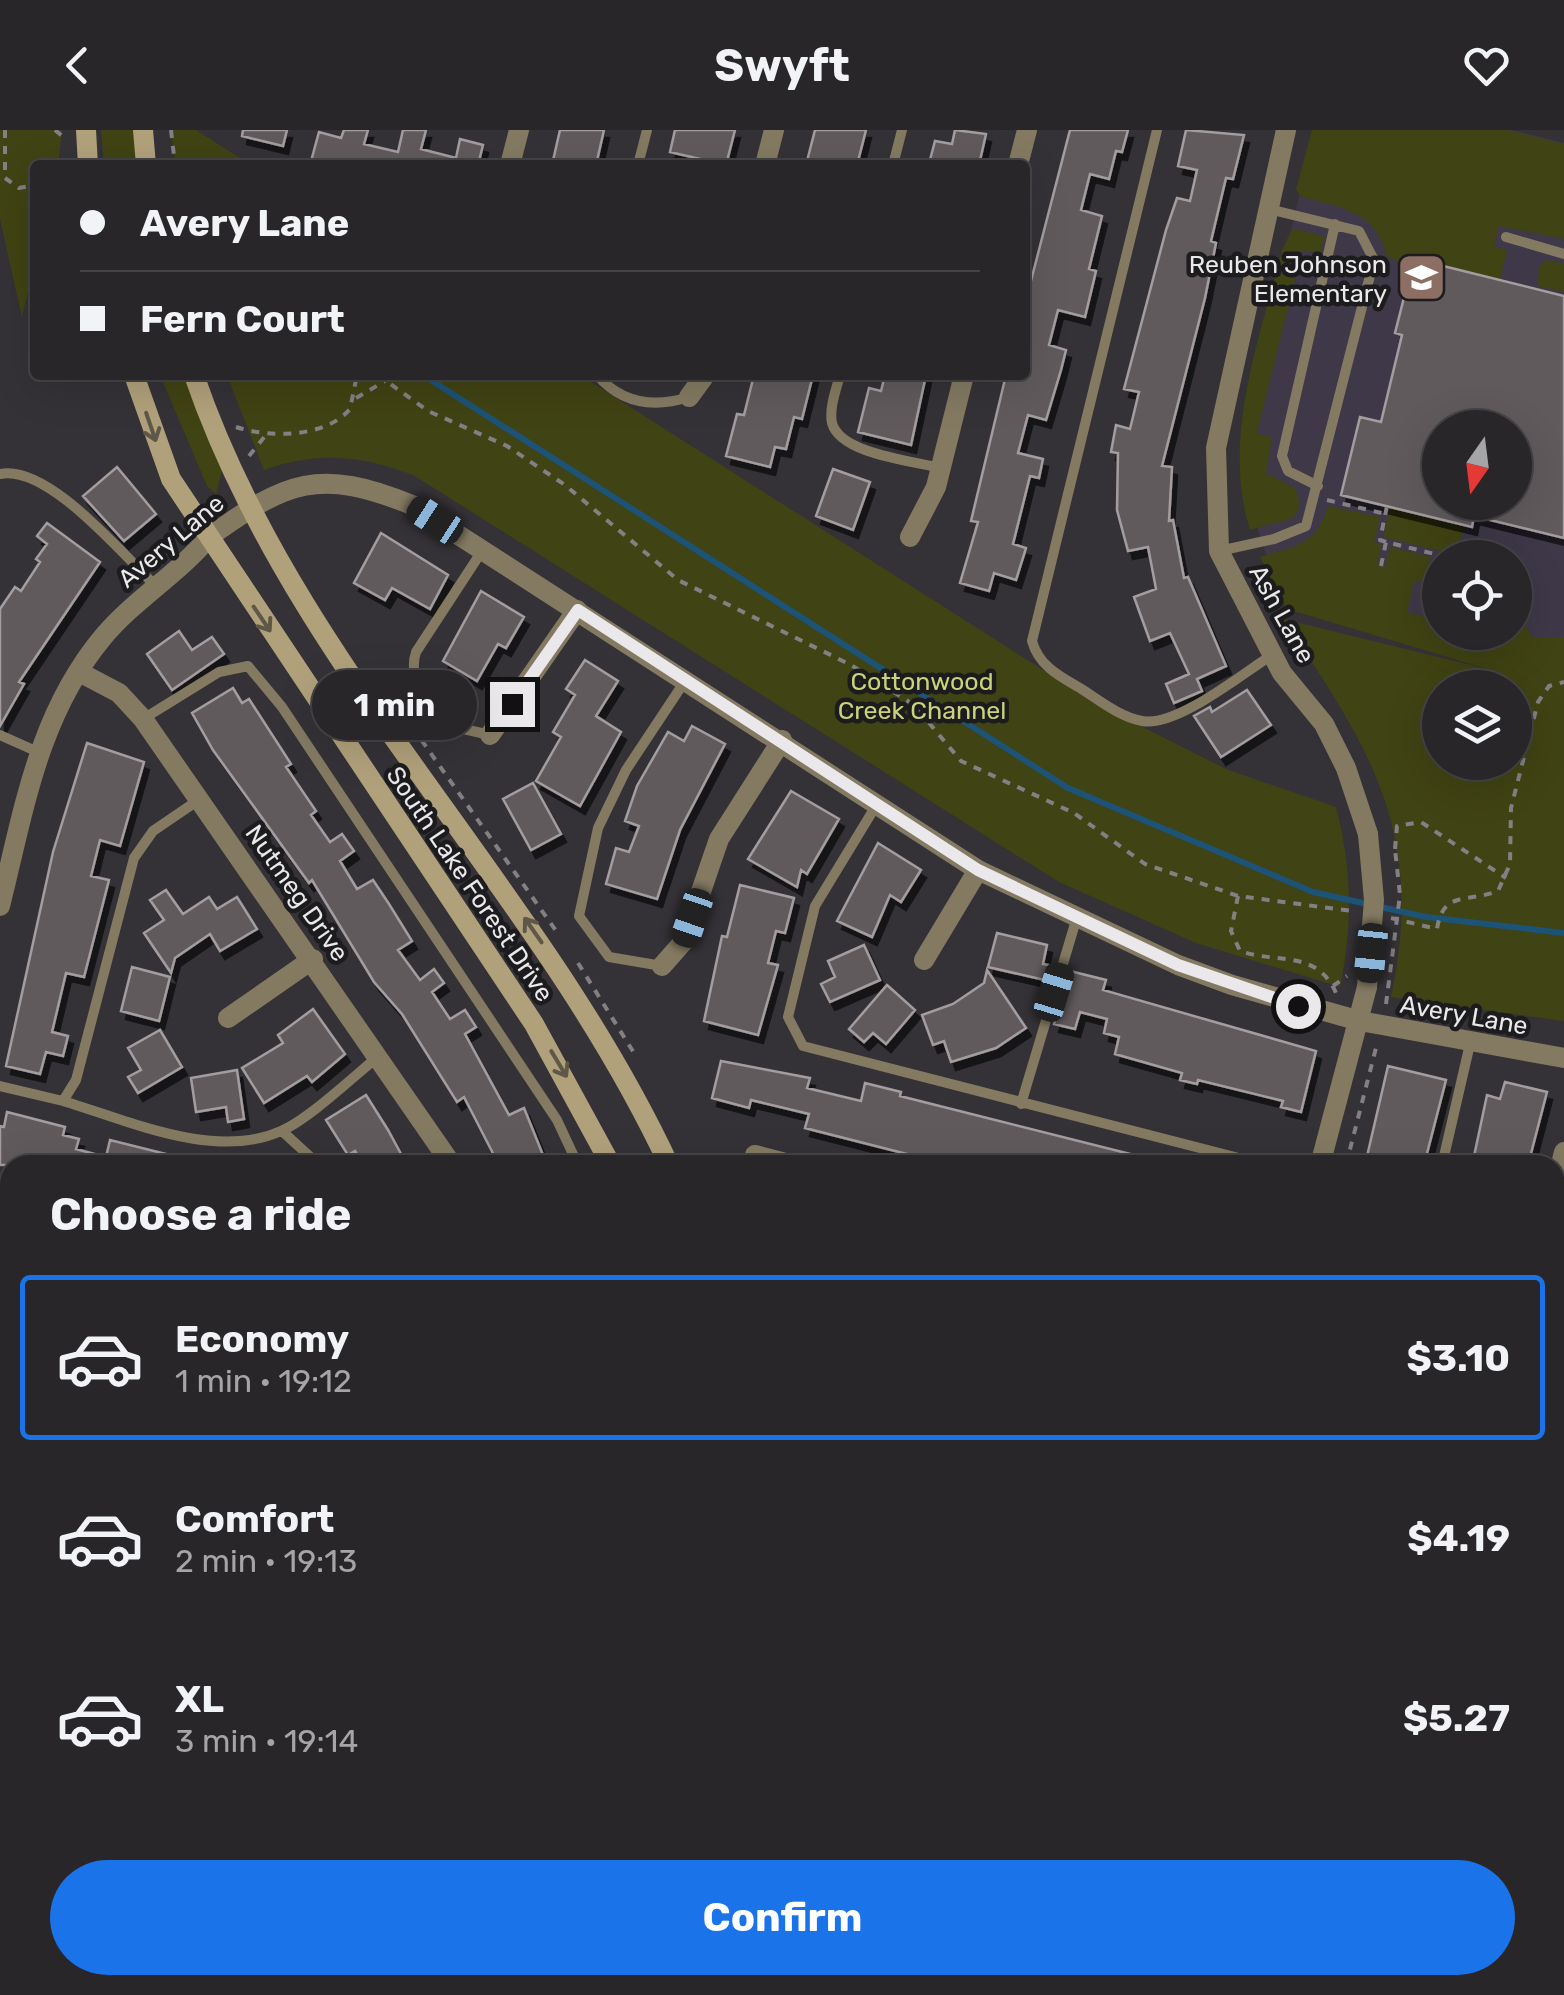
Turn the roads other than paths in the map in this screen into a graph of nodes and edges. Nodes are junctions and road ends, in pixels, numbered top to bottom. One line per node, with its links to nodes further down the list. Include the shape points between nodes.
1 (86, 130): 10 (main road, bridge)
2 (144, 130): 11 (main road)
3 (519, 130): 12 (street)
4 (647, 130): 13 (lane)
5 (774, 130): 14 (street)
6 (902, 130): 15 (lane)
7 (1027, 130): 16 (street)
8 (1157, 130): 38 (lane, via 1032,641 1038,658 1057,674 1147,722 1169,718)
9 (1286, 130): 17 (street, Ash Lane)
10 (88, 160)
11 (146, 160)
12 (511, 160)
13 (639, 160)
14 (766, 160)
15 (894, 160)
16 (1019, 160)
17 (1268, 209): 18 (lane); 34 (street, Ash Lane, via 1216,448)
18 (1335, 224): 30 (lane, via 1282,456 1288,471); 30 (lane, via 1358,231 1374,260)
19 (1506, 236): 20 (lane)
20 (1564, 254)
21 (136, 380): 32 (main road, South Lake Forest Drive, one-way to 32, via 171,479)
22 (196, 380): 31 (main road, South Lake Forest Drive, via 212,428)
23 (603, 380): 27 (lane, via 642,402)
24 (701, 380): 27 (street)
25 (839, 380): 28 (lane, via 832,422 842,439)
26 (963, 380): 28 (street)
27 (689, 396)
28 (940, 468): 33 (street)
29 (0, 474): 36 (lane, via 15,471 45,482)
30 (1318, 486): 34 (lane, via 1306,526)
31 (255, 504): 32 (street, Avery Lane); 35 (street, Avery Lane, via 308,485 349,483 412,505); 68 (main road, South Lake Forest Drive, one-way to 31, via 567,978 314,620)
32 (209, 537): 36 (street, Avery Lane); 67 (main road, South Lake Forest Drive, one-way to 67, via 534,1024)
33 (910, 537)
34 (1219, 550): 38 (street, Ash Lane)
35 (482, 551): 37 (street, Avery Lane); 43 (lane, via 426,635 413,669 446,725)
36 (156, 586): 39 (street, Avery Lane, via 102,638)
37 (578, 610): 40 (street, Avery Lane); 43 (street)
38 (1272, 655): 56 (street, Ash Lane, bridge, via 1324,724 1368,834 1374,900)
39 (78, 672): 41 (street, Nutmeg Drive, via 119,692); 45 (street, Avery Lane)
40 (685, 680): 44 (street, Avery Lane); 54 (lane, via 610,801 580,899 579,916 608,957)
41 (144, 719): 46 (street, Nutmeg Drive); 66 (lane, via 219,672 248,666 547,1104)
42 (0, 734): 45 (lane)
43 (490, 735)
44 (782, 740): 47 (street, Avery Lane); 54 (street, via 718,839 684,941)
45 (38, 752): 48 (street, Avery Lane)
46 (200, 799): 52 (street, Nutmeg Drive); 61 (lane, via 153,831 134,858 76,1080)
47 (878, 804): 49 (street, Avery Lane); 62 (lane, via 815,906 790,1002 791,1030 813,1051)
48 (9, 834): 50 (street, Avery Lane)
49 (978, 870): 51 (street, Avery Lane); 53 (street)
50 (0, 906)
51 (1076, 917): 56 (street, Avery Lane, via 1178,965); 62 (lane)
52 (313, 959): 55 (street); 58 (street, Nutmeg Drive)
53 (924, 960)
54 (662, 966)
55 (228, 1018)
56 (1360, 1021): 57 (street, Avery Lane, via 1384,1015); 70 (street, Ash Lane)
57 (1470, 1044): 59 (street, Avery Lane); 71 (lane)
58 (380, 1056): 63 (lane); 65 (street, Nutmeg Drive)
59 (1564, 1058)
60 (0, 1086): 61 (lane)
61 (63, 1101): 63 (lane, via 176,1135 238,1141)
62 (1021, 1104): 69 (lane)
63 (282, 1131): 64 (lane)
64 (307, 1155)
65 (445, 1155)
66 (573, 1155)
67 (606, 1155)
68 (664, 1155)
69 (1226, 1155)
70 (1323, 1155)
71 (1444, 1155)

